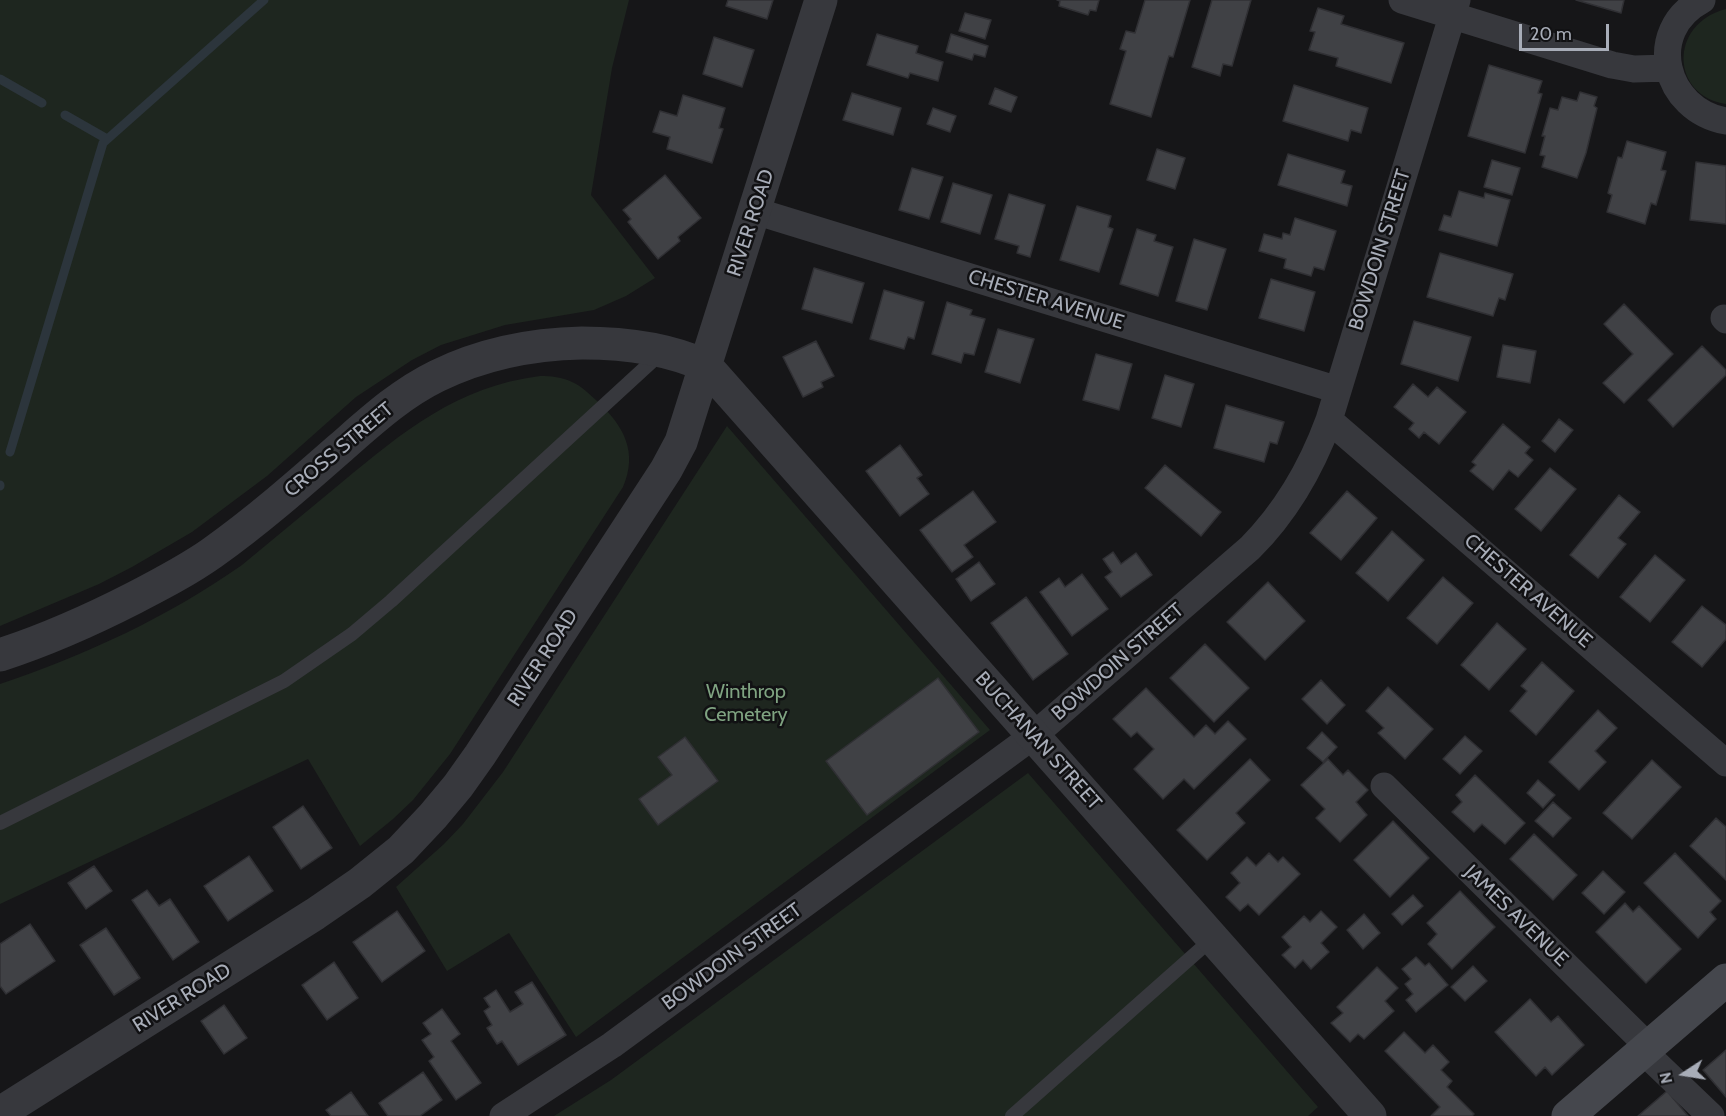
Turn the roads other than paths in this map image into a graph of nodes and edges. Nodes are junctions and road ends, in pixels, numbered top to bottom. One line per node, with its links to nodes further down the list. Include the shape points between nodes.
1 (821, 0): 7 (street, RIVER ROAD)
2 (1402, 0): 4 (street)
3 (1702, 0): 5 (street, via 1682,15 1672,31)
4 (1454, 8): 5 (street, via 1623,68); 10 (street, BOWDOIN STREET)
5 (1669, 68): 6 (street, via 1675,87 1692,107)
6 (1726, 121)
7 (755, 211): 9 (street, RIVER ROAD); 10 (street, CHESTER AVENUE)
8 (664, 351): 9 (street, CROSS STREET); 12 (street, CROSS STREET, via 599,343 547,345 476,360 436,377 380,414 256,520 187,569 74,627); 16 (lane, via 391,601 318,659 284,681)
9 (706, 366): 13 (street, BUCHANAN STREET); 20 (street, RIVER ROAD, via 687,428 666,470 480,755 425,825 394,856 339,898)
10 (1338, 390): 11 (street, BOWDOIN STREET)
11 (1329, 420): 13 (street, BOWDOIN STREET, via 1300,484 1261,537); 14 (street, CHESTER AVENUE)
12 (0, 655)
13 (1033, 736): 17 (street, BUCHANAN STREET); 21 (street, BOWDOIN STREET, via 612,1045)
14 (1726, 763)
15 (1384, 786): 19 (street, JAMES AVENUE)
16 (0, 823)
17 (1212, 938): 22 (lane); 23 (street, BUCHANAN STREET)
18 (1726, 980): 19 (main road)
19 (1646, 1049): 24 (main road); 25 (street, JAMES AVENUE)
20 (0, 1113)
21 (503, 1116)
22 (1012, 1116)
23 (1370, 1116)
24 (1568, 1116)
25 (1711, 1116)

